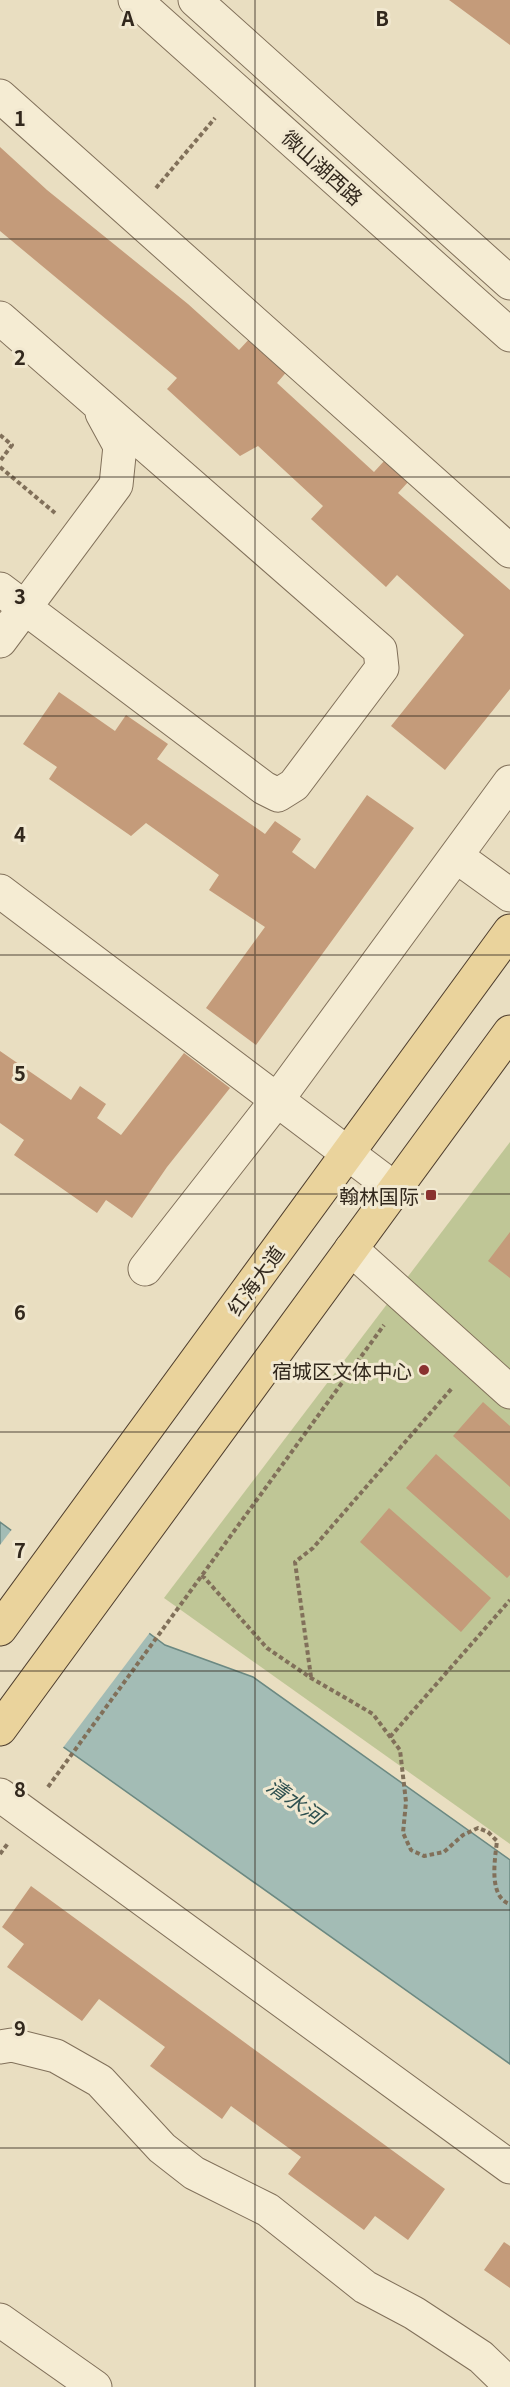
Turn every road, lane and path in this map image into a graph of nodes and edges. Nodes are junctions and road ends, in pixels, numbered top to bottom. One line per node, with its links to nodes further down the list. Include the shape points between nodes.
1 (135, 0): 8 (street, 微山湖西路)
2 (195, 0): 6 (street, 微山湖西路)
3 (0, 96): 5 (street)
4 (222, 111): 5 (path)
5 (133, 215): 14 (street)
6 (510, 283)
7 (0, 318): 9 (street)
8 (510, 335)
9 (95, 401): 13 (street, via 120,446 116,485); 15 (street, via 380,651 382,668 294,785 278,795)
10 (0, 435): 11 (path, via 12,445)
11 (0, 461)
12 (0, 467): 13 (path)
13 (80, 533): 15 (street)
14 (510, 551)
15 (12, 598): 16 (street)
16 (0, 641)
17 (510, 782): 18 (street)
18 (456, 856): 20 (street); 23 (street)
19 (0, 891): 23 (street)
20 (510, 895)
21 (510, 931): 24 (main road, 红海大道)
22 (510, 1032): 25 (main road)
23 (277, 1100): 24 (street); 27 (street)
24 (347, 1153): 25 (street); 33 (main road, 红海大道)
25 (395, 1189): 26 (main road)
26 (351, 1249): 28 (street); 35 (main road)
27 (145, 1269)
28 (404, 1298): 29 (street); 31 (path)
29 (475, 1361): 30 (street); 34 (path, via 313,1548 295,1562)
30 (510, 1392)
31 (201, 1576): 34 (path, via 267,1648); 37 (path)
32 (510, 1600): 36 (path)
33 (0, 1629)
34 (311, 1678): 36 (path, via 373,1714)
35 (0, 1729)
36 (390, 1737): 39 (path, via 400,1750 406,1802 403,1833 411,1850 424,1856 444,1852 478,1828 488,1832 497,1841 496,1888)
37 (49, 1786)
38 (0, 1795): 41 (street)
39 (510, 1904)
40 (0, 2047): 43 (street, via 12,2045 56,2056 100,2081 162,2148 194,2174 268,2210 365,2287 414,2313 481,2357)
41 (510, 2167)
42 (0, 2320): 44 (street)
43 (510, 2385)
44 (95, 2387)

